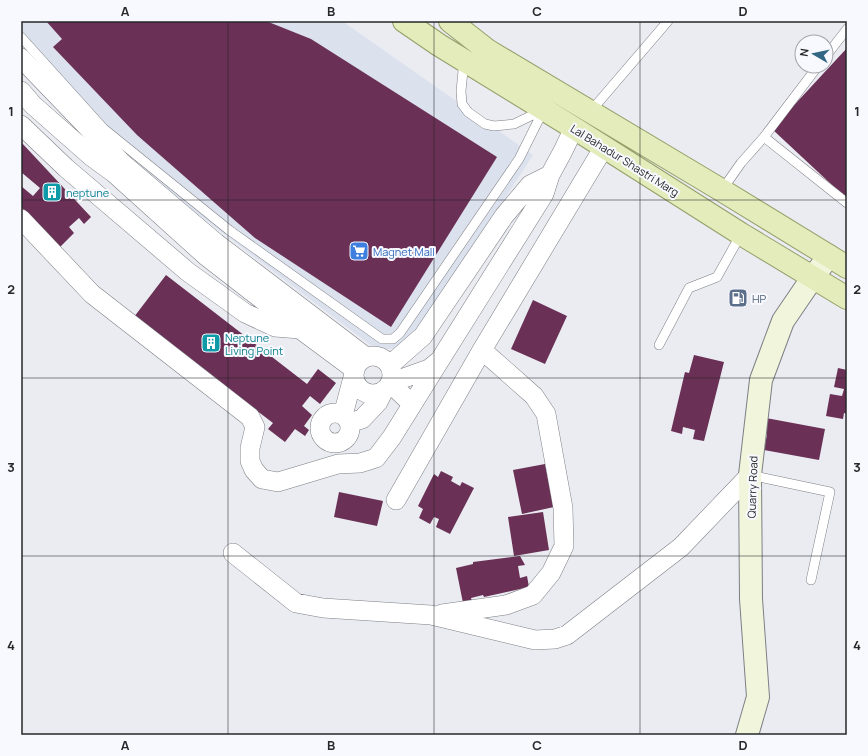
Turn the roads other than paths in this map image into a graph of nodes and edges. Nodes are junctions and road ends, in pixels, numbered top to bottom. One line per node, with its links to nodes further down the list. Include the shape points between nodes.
1 (404, 21): 8 (main road, Lal Bahadur Shastri Marg)
2 (450, 21): 12 (main road, Lal Bahadur Shastri Marg, via 487,50)
3 (668, 21): 12 (lane)
4 (847, 29): 6 (lane)
5 (21, 37): 11 (lane, via 104,129 229,230 382,340 393,339 400,333 519,159)
6 (834, 46)
7 (21, 58): 17 (street)
8 (464, 60): 11 (main road, Lal Bahadur Shastri Marg); 11 (lane, via 462,104 468,112 485,124 514,124)
9 (812, 74): 15 (lane)
10 (25, 104): 17 (street, via 92,157)
11 (544, 109): 14 (main road, Lal Bahadur Shastri Marg)
12 (590, 112): 20 (main road, Lal Bahadur Shastri Marg)
13 (21, 125): 19 (street)
14 (574, 128): 16 (main road, Lal Bahadur Shastri Marg); 18 (street)
15 (764, 137): 20 (lane); 21 (lane)
16 (604, 147): 23 (main road, Lal Bahadur Shastri Marg); 31 (street)
17 (118, 168): 19 (street); 24 (street)
18 (550, 175): 32 (street, via 544,194); 34 (street, via 530,185 504,216 422,336)
19 (93, 190): 26 (street)
20 (722, 190): 25 (main road, Lal Bahadur Shastri Marg)
21 (847, 203)
22 (21, 219): 35 (street, via 92,294 250,417 255,427 250,461 262,479 278,482 338,464 360,463 376,458)
23 (741, 234): 27 (main road, Lal Bahadur Shastri Marg); 30 (lane, via 717,277 689,288)
24 (211, 249): 26 (street); 29 (street); 33 (street)
25 (838, 262): 27 (main road, Quarry Road)
26 (188, 272): 29 (street, via 245,313 275,327)
27 (813, 277): 28 (main road, Lal Bahadur Shastri Marg); 38 (main road, Quarry Road, via 784,322 761,380)
28 (847, 298)
29 (300, 329): 33 (street)
30 (659, 345)
31 (482, 350): 39 (street); 42 (street, via 534,396 546,414 563,508 564,546 551,573 533,595 506,605)
32 (440, 360): 34 (street, via 429,369); 35 (street)
33 (361, 363): 34 (street, via 376,356 384,359); 34 (street, via 355,379 359,387 367,393 376,394); 36 (street)
34 (388, 380): 35 (street); 36 (street, via 378,402 362,419)
35 (412, 404)
36 (346, 419): 37 (street, via 349,432 344,440)
37 (321, 444)
38 (750, 475): 41 (lane, via 830,492); 42 (street, via 681,548 567,635 555,639 535,640); 43 (main road, Quarry Road, via 751,599 758,697)
39 (396, 500)
40 (233, 553): 42 (street, via 296,603 323,608)
41 (811, 580)
42 (431, 615)
43 (746, 735)

